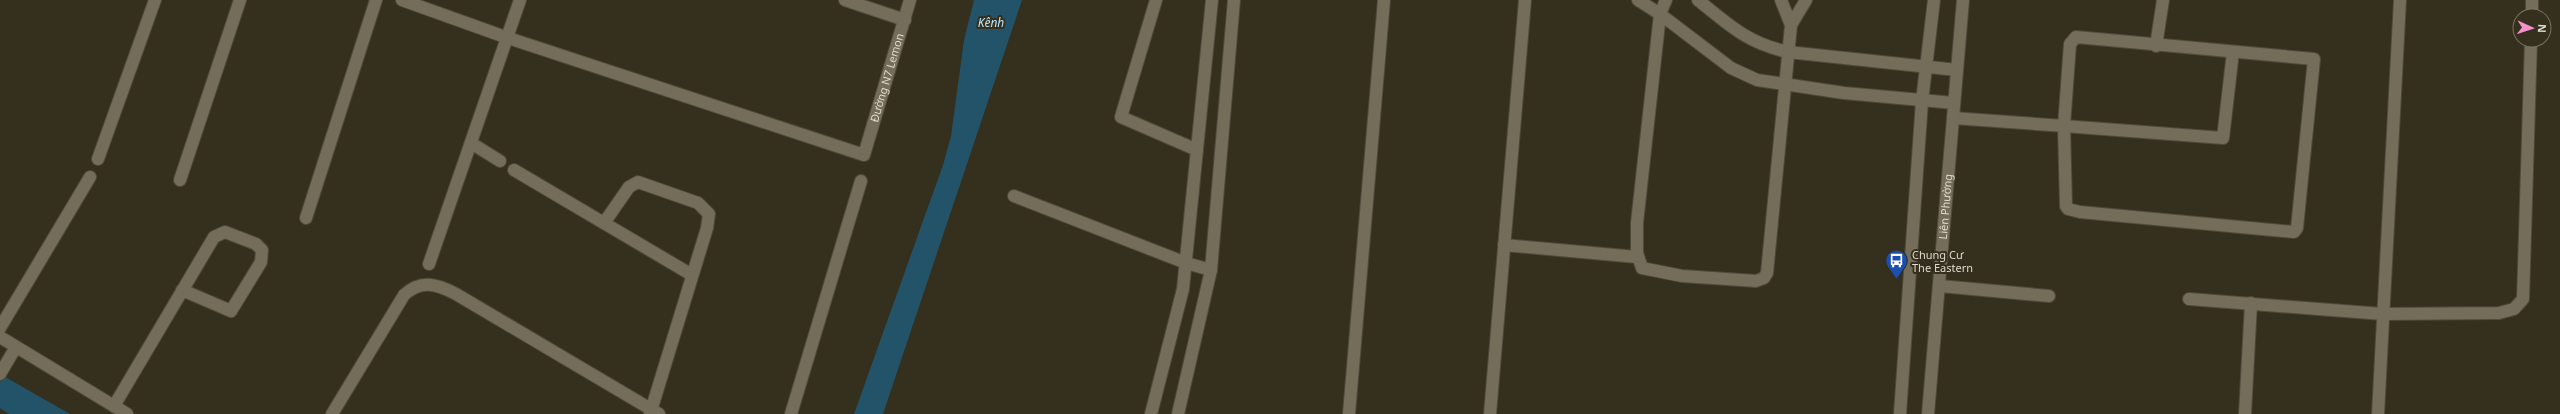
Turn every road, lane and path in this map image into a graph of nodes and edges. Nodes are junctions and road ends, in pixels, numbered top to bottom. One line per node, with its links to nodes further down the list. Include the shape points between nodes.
1 (155, 0): 39 (street)
2 (240, 0): 43 (street)
3 (376, 0): 46 (street)
4 (402, 0): 25 (street)
5 (520, 0): 25 (street)
6 (845, 0): 23 (street)
7 (910, 0): 23 (street, Đường N7 Lemon)
8 (1156, 0): 38 (street, via 1121,117)
9 (1212, 0): 38 (street)
10 (1234, 0): 52 (street)
11 (1384, 0): 71 (street)
12 (1525, 0): 48 (street)
13 (1638, 0): 22 (street)
14 (1666, 0): 22 (street)
15 (1698, 0): 28 (street, via 1744,37 1766,48)
16 (1781, 0): 24 (street)
17 (1806, 0): 24 (street)
18 (1934, 0): 30 (street)
19 (1963, 0): 31 (street, Liên Phường)
20 (2163, 0): 26 (street)
21 (2400, 0): 59 (street)
22 (1660, 14): 32 (street, via 1731,68 1757,80); 49 (street, via 1637,223)
23 (904, 20): 25 (street, Đường N7 Lemon, via 864,155)
24 (1791, 25): 28 (street)
25 (508, 38): 37 (street)
26 (2156, 46): 29 (street); 36 (street, via 2076,37 2073,39 2070,44)
27 (2531, 48): 59 (street, via 2523,299 2514,309 2499,313)
28 (1788, 52): 30 (street); 32 (street)
29 (2233, 52): 36 (street, via 2223,138); 36 (street, via 2314,58 2297,228 2294,232 2068,209)
30 (1927, 67): 31 (street); 33 (street)
31 (1957, 70): 34 (street, Liên Phường)
32 (1786, 86): 33 (street); 49 (street, via 1767,272 1764,278 1756,280 1682,276 1642,268)
33 (1922, 101): 34 (street); 73 (street)
34 (1954, 103): 35 (street, Liên Phường)
35 (1953, 118): 36 (street); 54 (street, Liên Phường)
36 (2064, 126)
37 (471, 143): 40 (street); 51 (street)
38 (1197, 150): 50 (street)
39 (98, 159)
40 (500, 161)
41 (514, 170): 47 (street)
42 (90, 177): 60 (street)
43 (180, 180)
44 (861, 181): 68 (street)
45 (1014, 196): 50 (street)
46 (306, 218)
47 (604, 223): 53 (street); 53 (street, via 633,183 644,183 698,203 707,210 709,218)
48 (1504, 245): 49 (street); 72 (street)
49 (1637, 257)
50 (1186, 263): 52 (street); 69 (street, via 1183,290)
51 (429, 264)
52 (1211, 270): 70 (street)
53 (692, 275): 65 (street)
54 (1940, 286): 56 (street); 74 (street, Liên Phường)
55 (182, 290): 55 (street, via 214,237 220,233 227,233 258,245 262,250 262,262 231,311); 64 (street)
56 (2049, 296)
57 (2189, 299): 58 (street)
58 (2251, 303): 59 (street); 75 (street)
59 (2383, 314): 76 (street)
60 (0, 328)
61 (0, 337): 62 (street)
62 (16, 347): 63 (street); 64 (street)
63 (0, 374)
64 (114, 406): 66 (street)
65 (653, 412): 67 (street, via 456,294 429,284 419,285 404,295)
66 (127, 414)
67 (332, 414)
68 (791, 414)
69 (1151, 414)
70 (1178, 414)
71 (1349, 414)
72 (1490, 414)
73 (1900, 414)
74 (1928, 414)
75 (2245, 414)
76 (2378, 414)

